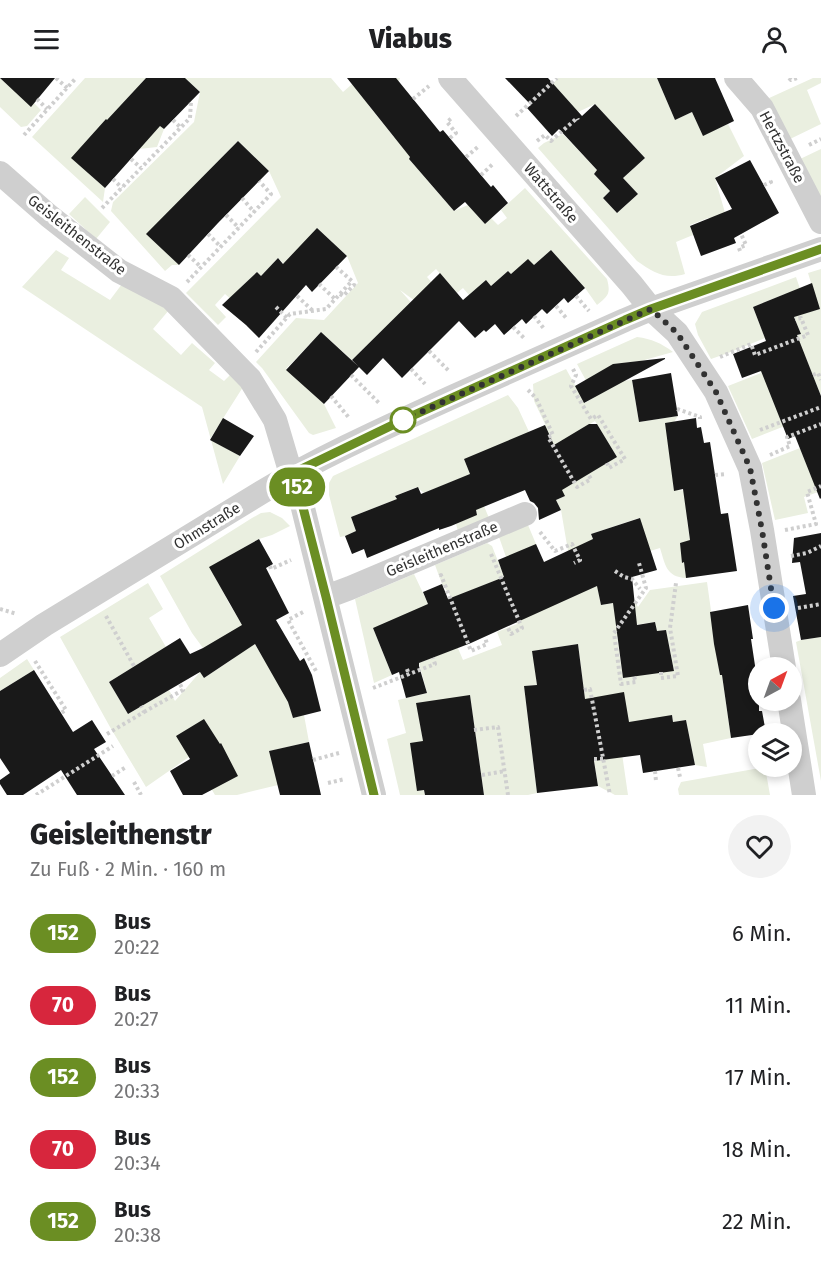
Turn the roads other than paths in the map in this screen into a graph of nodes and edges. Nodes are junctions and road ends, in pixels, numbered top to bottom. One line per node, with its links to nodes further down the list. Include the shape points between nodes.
1 (736, 78): 4 (street, Hertzstraße, via 762,108)
2 (442, 80): 6 (street, Wattstraße)
3 (0, 173): 7 (street, Geisleithenstraße, via 119,271 171,298 250,379 275,420)
4 (821, 222)
5 (821, 249): 6 (street, Ohmstraße)
6 (651, 309): 7 (street, Ohmstraße); 11 (street, Wattstraße, via 677,333 716,392 750,468)
7 (291, 474): 9 (street, Geisleithenstraße); 10 (street, Ohmstraße)
8 (525, 514): 9 (street, Geisleithenstraße)
9 (326, 597): 13 (street, Geisleithenstraße)
10 (0, 655)
11 (782, 657)
12 (791, 711): 14 (street)
13 (374, 795)
14 (804, 795)

